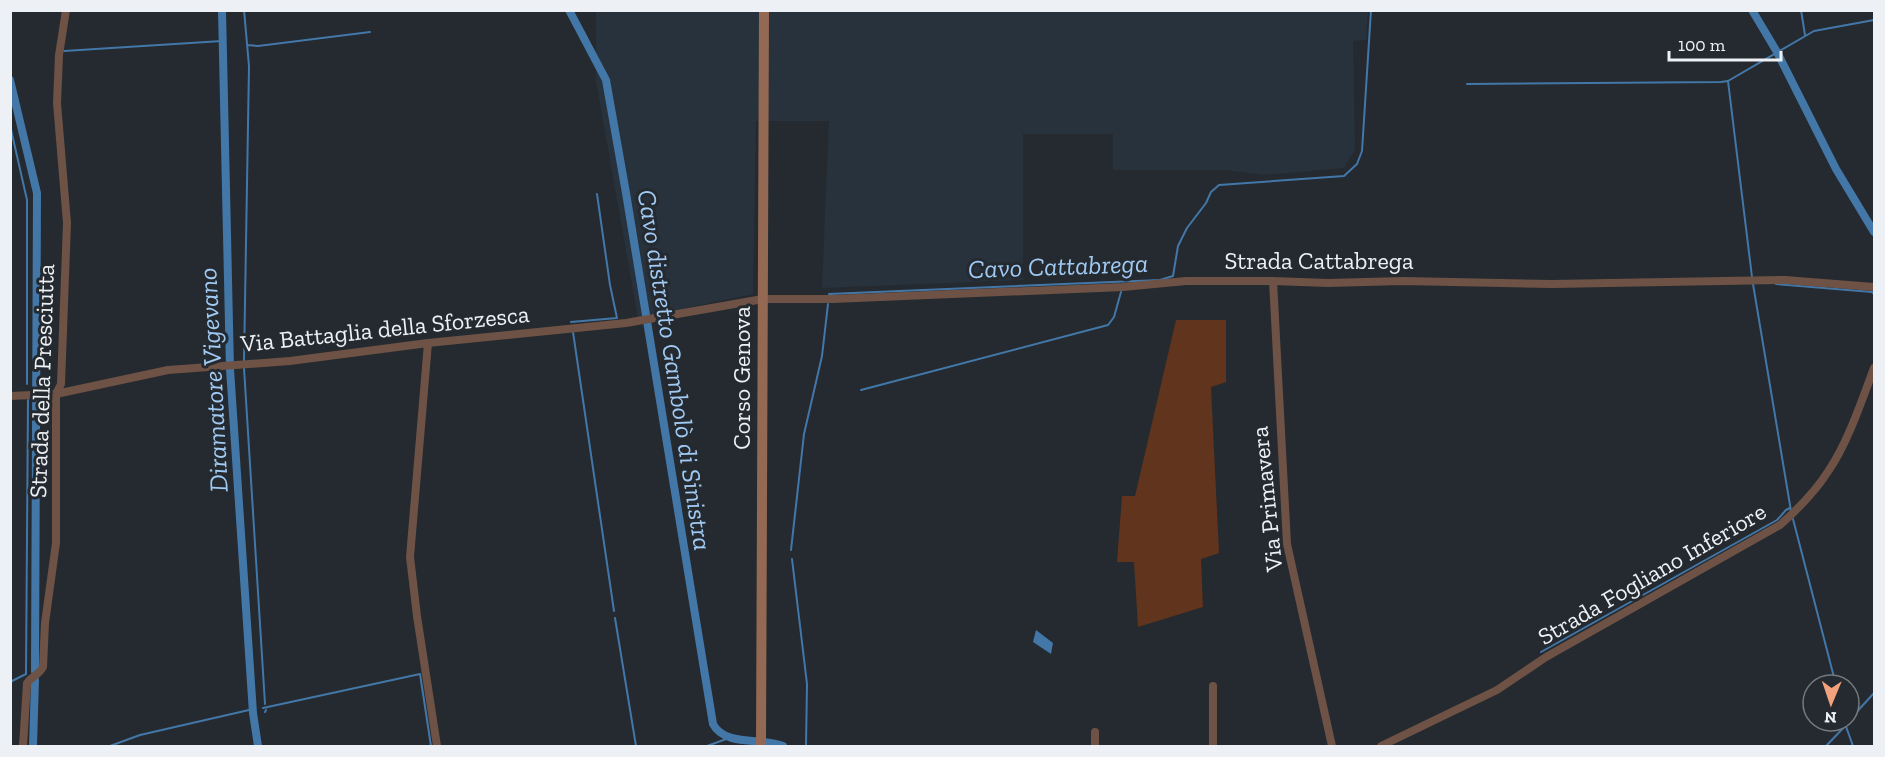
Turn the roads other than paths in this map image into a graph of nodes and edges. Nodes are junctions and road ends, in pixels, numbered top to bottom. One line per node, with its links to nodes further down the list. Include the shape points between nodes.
1 (66, 10): 8 (street, Strada della Presciutta, via 57,103 67,246 61,384)
2 (764, 10): 5 (main road, Corso Genova)
3 (1273, 281): 4 (street, Strada Cattabrega, via 1552,284 1785,280); 5 (street, Strada Cattabrega, via 1186,280 1123,287); 17 (street, Via Primavera, via 1287,544)
4 (1875, 287)
5 (763, 299): 6 (street, Via Battaglia della Sforzesca, via 646,321); 12 (main road, Corso Genova)
6 (428, 343): 8 (street, Via Battaglia della Sforzesca, via 168,370); 14 (street, via 410,557)
7 (1875, 368): 18 (street, Strada Fogliano Inferiore, via 1830,469 1780,525 1546,657 1497,690)
8 (56, 394): 9 (street, Via Battaglia della Sforzesca); 13 (street, Strada della Presciutta, via 56,543 43,667 27,683)
9 (10, 396)
10 (1213, 686): 16 (street)
11 (1095, 732): 15 (street)
12 (761, 742)
13 (23, 747)
14 (437, 747)
15 (1095, 747)
16 (1213, 747)
17 (1332, 747)
18 (1381, 747)

